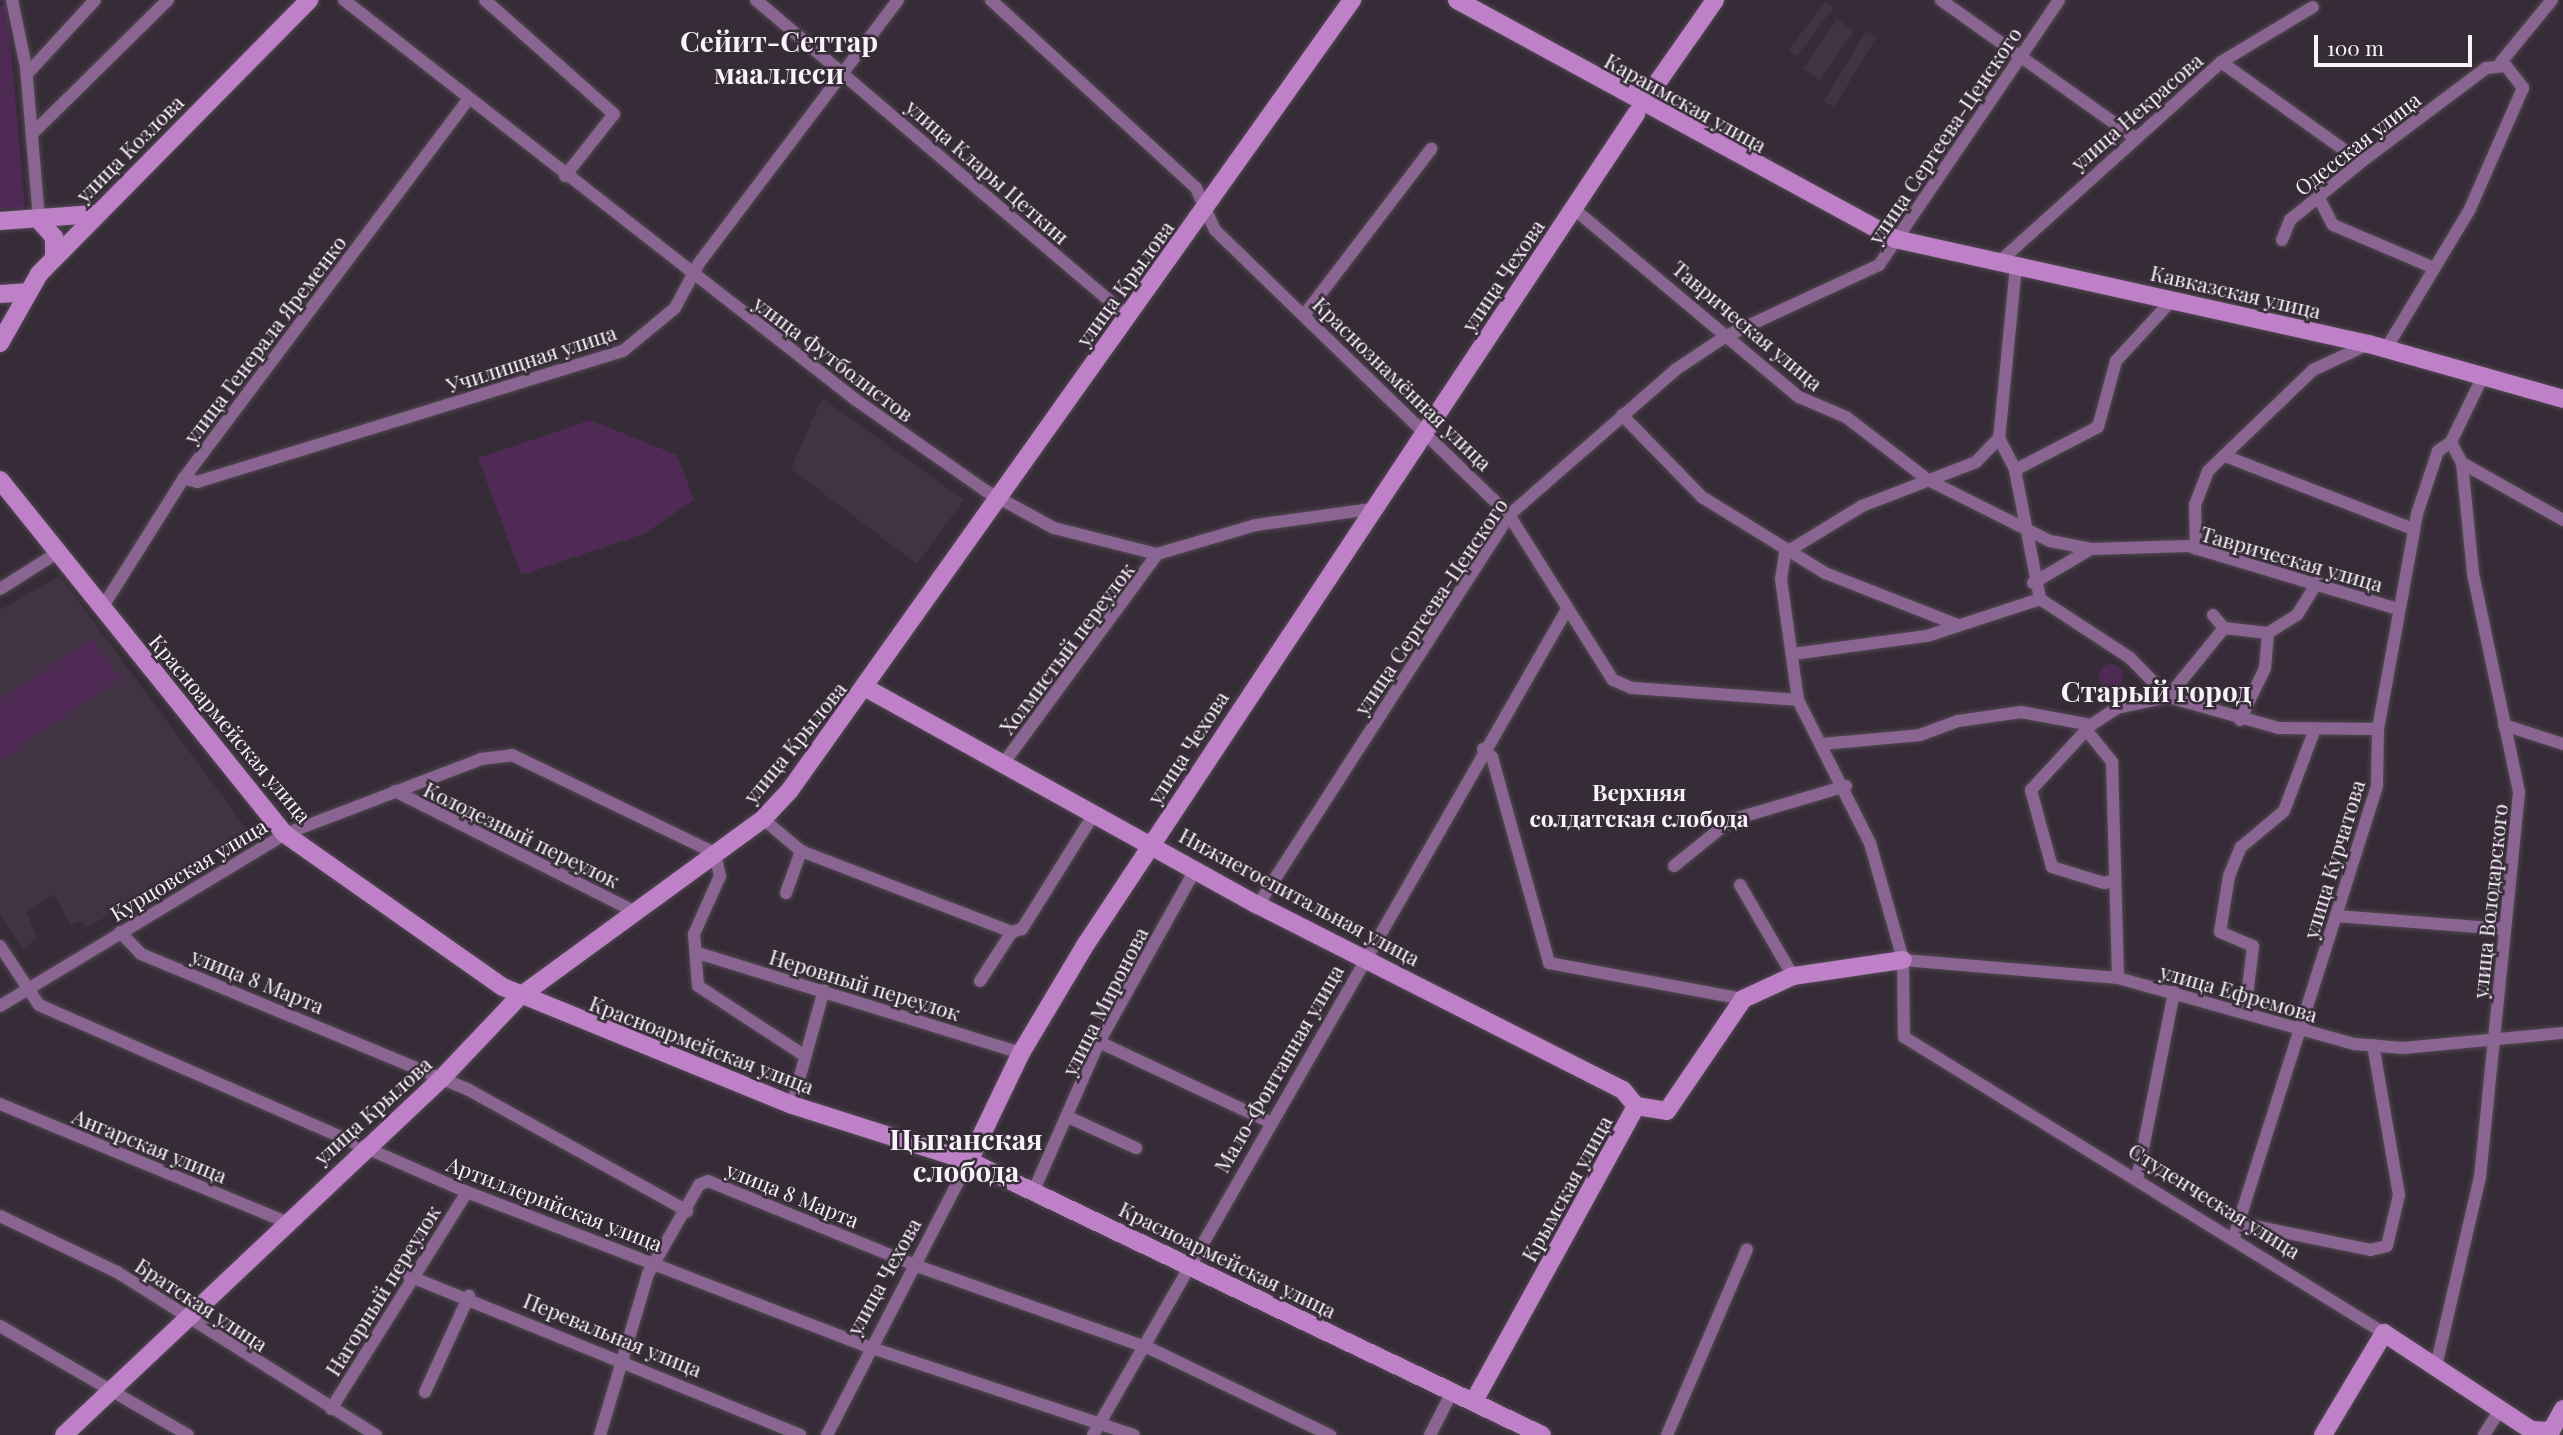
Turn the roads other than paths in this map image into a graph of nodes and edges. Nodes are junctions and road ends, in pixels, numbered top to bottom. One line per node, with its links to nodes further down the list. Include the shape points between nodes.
1 (12, 0): 20 (street)
2 (95, 0): 20 (street)
3 (168, 0): 25 (street)
4 (309, 0): 33 (main road, улица Козлова)
5 (344, 0): 23 (street, улица Футболистов)
6 (485, 0): 29 (street, via 614,114)
7 (756, 0): 21 (street, улица Клары Цеткин)
8 (898, 0): 21 (street, Училищная улица)
9 (991, 0): 31 (street, Краснознамённая улица, via 1196,188)
10 (1352, 0): 31 (main road, улица Крылова)
11 (1457, 0): 36 (main road, Караимская улица)
12 (1716, 0): 22 (main road)
13 (1941, 0): 17 (street)
14 (2059, 0): 17 (street, улица Сергеева-Ценского)
15 (2552, 0): 19 (street, Одесская улица)
16 (2313, 7): 18 (street, улица Некрасова)
17 (2022, 55): 26 (street); 36 (street, улица Сергеева-Ценского)
18 (2221, 62): 26 (street, улица Некрасова); 28 (street)
19 (2501, 62): 28 (street, Одесская улица); 40 (street, via 2523,88 2470,209)
20 (27, 74): 25 (street)
21 (846, 74): 41 (street, Училищная улица); 46 (street, улица Клары Цеткин)
22 (1650, 93)
23 (468, 100): 29 (street, улица Футболистов); 59 (street, улица Генерала Яременко)
24 (1636, 114): 32 (main road, улица Чехова)
25 (32, 134): 34 (street)
26 (2134, 137): 39 (street, улица Некрасова)
27 (1431, 149): 45 (street)
28 (2361, 162): 30 (street, Одесская улица)
29 (565, 176): 41 (street, улица Футболистов)
30 (2319, 198): 37 (street, Одесская улица, via 2290,220); 40 (street, via 2333,225)
31 (1205, 208): 45 (street, Краснознамённая улица, via 1214,230); 46 (main road, улица Крылова)
32 (1574, 209): 47 (street, Таврическая улица); 53 (main road, улица Чехова)
33 (94, 214): 34 (main road); 38 (main road, улица Козлова)
34 (39, 220): 35 (main road); 38 (main road, via 54,237)
35 (0, 221)
36 (1895, 239): 39 (main road, Кавказская улица); 47 (street, улица Сергеева-Ценского, via 1879,265)
37 (2282, 240)
38 (54, 258): 42 (main road, улица Козлова)
39 (2007, 264): 44 (main road, Кавказская улица); 54 (street)
40 (2432, 267): 49 (street)
41 (694, 276): 59 (street, Училищная улица, via 675,309 623,351 197,482); 62 (street, улица Футболистов, via 856,400)
42 (26, 292): 43 (main road); 48 (main road, улица Козлова)
43 (0, 294)
44 (2172, 299): 49 (main road, Кавказская улица); 58 (street, via 2116,361 2098,427)
45 (1305, 314): 53 (street, Краснознамённая улица)
46 (1129, 317): 62 (main road, улица Крылова)
47 (1726, 336): 52 (street, улица Сергеева-Ценского); 61 (street, Таврическая улица, via 1799,397 1846,417)
48 (0, 342)
49 (2377, 347): 50 (main road, Кавказская улица); 56 (street, via 2313,370)
50 (2484, 374): 51 (main road, Кавказская улица); 55 (street, улица Курчатова)
51 (2563, 399)
52 (1622, 415): 64 (street, улица Сергеева-Ценского); 68 (street, via 1702,497)
53 (1426, 427): 63 (main road, улица Чехова); 64 (street, Краснознамённая улица)
54 (1999, 438): 58 (street); 61 (street, via 1976,462)
55 (2451, 442): 57 (street, улица Володарского); 67 (street, улица Курчатова, via 2438,451)
56 (2225, 456): 67 (street); 70 (street, via 2208,471 2194,505)
57 (2462, 463): 65 (street); 89 (street, улица Володарского, via 2473,573)
58 (2015, 470): 66 (street)
59 (184, 478): 77 (street, улица Генерала Яременко)
60 (0, 480): 71 (main road, Красноармейская улица)
61 (1928, 480): 66 (street, Таврическая улица); 68 (street, via 1862,506)
62 (1000, 498): 72 (street, улица Футболистов, via 1068,533); 85 (main road, улица Крылова)
63 (1372, 509): 72 (street, улица Футболистов, via 1256,526); 102 (main road, улица Чехова)
64 (1509, 515): 79 (street, Краснознамённая улица); 110 (street, улица Сергеева-Ценского)
65 (2563, 520)
66 (2025, 527): 69 (street, Таврическая улица, via 2050,541); 74 (street)
67 (2413, 530): 78 (street, улица Курчатова)
68 (1791, 548): 81 (street, via 1825,573); 84 (street, via 1781,579)
69 (2091, 548): 70 (street, Таврическая улица); 74 (street)
70 (2196, 548): 73 (street, Таврическая улица)
71 (57, 553): 75 (street); 77 (main road, Красноармейская улица)
72 (1157, 554): 96 (street, Холмистый переулок)
73 (2318, 582): 78 (street, Таврическая улица); 83 (street, via 2297,615)
74 (2034, 583): 76 (street)
75 (0, 589)
76 (2040, 599): 81 (street); 86 (street, via 2130,658)
77 (102, 608): 101 (main road, Красноармейская улица)
78 (2398, 609): 92 (street, улица Курчатова)
79 (1565, 613): 87 (street, Краснознамённая улица, via 1613,680 1632,688); 95 (street, Мало-Фонтанная улица)
80 (2213, 615): 82 (street)
81 (1958, 625): 84 (street, via 1927,636)
82 (2224, 628): 83 (street); 86 (street)
83 (2268, 632): 88 (street, via 2265,668)
84 (1793, 654): 87 (street)
85 (866, 688): 96 (main road, Нижнегоспитальная улица); 100 (main road, улица Крылова)
86 (2168, 697): 88 (street); 90 (street, via 2117,708)
87 (1798, 700): 93 (street)
88 (2240, 720): 91 (street)
89 (2504, 725): 94 (street); 113 (street, улица Володарского, via 2519,792)
90 (2089, 728): 93 (street, via 2021,712 1958,721 1920,735); 107 (street, via 2112,762); 107 (street, via 2031,790 2052,867 2104,883)
91 (2315, 729): 92 (street); 129 (street, via 2284,811 2242,847 2228,876 2220,932 2253,946)
92 (2378, 729): 112 (street, улица Курчатова, via 2377,785)
93 (1822, 744): 97 (street)
94 (2563, 744)
95 (1483, 749): 118 (street, Мало-Фонтанная улица); 127 (street, via 1492,757 1549,963)
96 (1003, 764): 99 (main road, Нижнегоспитальная улица)
97 (1846, 786): 105 (street, via 1731,820); 119 (street)
98 (395, 791): 101 (street, Курцовская улица); 104 (street, Курцовская улица, via 481,759 512,755); 111 (street, Колодезный переулок)
99 (1095, 812): 102 (main road, Нижнегоспитальная улица); 115 (street, via 1022,929)
100 (763, 819): 103 (street); 104 (main road, улица Крылова)
101 (285, 834): 114 (street, Курцовская улица); 126 (main road, Красноармейская улица)
102 (1152, 842): 106 (main road, Нижнегоспитальная улица); 135 (main road, улица Чехова)
103 (801, 851): 109 (street); 115 (street)
104 (716, 853): 111 (main road, улица Крылова); 117 (street, via 720,876 694,934)
105 (1674, 866)
106 (1195, 870): 110 (main road, Нижнегоспитальная улица); 133 (street, улица Миронова)
107 (2115, 880): 121 (street)
108 (1740, 885): 120 (street)
109 (786, 893)
110 (1258, 905): 118 (main road, Нижнегоспитальная улица)
111 (634, 911): 126 (main road, улица Крылова)
112 (2336, 916): 113 (street); 130 (street, улица Курчатова)
113 (2505, 929): 132 (street, улица Володарского)
114 (120, 932): 123 (street, Курцовская улица); 137 (street, улица 8 Марта, via 141,954)
115 (1012, 932): 122 (street)
116 (0, 946): 123 (street, Артиллерийская улица)
117 (698, 953): 124 (street, Неровный переулок); 136 (street, via 700,990)
118 (1363, 958): 140 (main road, Нижнегоспитальная улица, via 1623,1090); 142 (street, Мало-Фонтанная улица)
119 (1903, 960): 120 (main road); 121 (street, улица Ефремова); 146 (street, Студенческая улица, via 1905,1037)
120 (1793, 976): 127 (main road)
121 (2118, 978): 125 (street, улица Ефремова)
122 (980, 981)
123 (29, 989): 128 (street, Курцовская улица); 143 (street, Артиллерийская улица, via 39,1005)
124 (824, 990): 135 (street, Неровный переулок); 136 (street)
125 (2174, 992): 129 (street, улица Ефремова); 146 (street)
126 (519, 996): 137 (main road, улица Крылова); 139 (main road, Красноармейская улица)
127 (1742, 999): 140 (main road, Крымская улица, via 1667,1111)
128 (0, 1006)
129 (2245, 1013): 130 (street, улица Ефремова)
130 (2302, 1031): 134 (street, улица Ефремова); 152 (street, улица Курчатова)
131 (2563, 1033): 132 (street, улица Ефремова)
132 (2495, 1039): 134 (street, улица Ефремова); 166 (street, улица Володарского, via 2480,1177)
133 (1099, 1042): 141 (street, улица Миронова); 142 (street)
134 (2373, 1045): 152 (street, via 2399,1195 2387,1246 2370,1250)
135 (1021, 1053): 145 (main road, улица Чехова)
136 (805, 1056): 139 (street)
137 (442, 1078): 143 (main road, улица Крылова); 149 (street, улица 8 Марта)
138 (0, 1104): 151 (street, Ангарская улица)
139 (792, 1105): 145 (main road, Красноармейская улица)
140 (1636, 1106): 170 (main road, Крымская улица)
141 (1068, 1117): 144 (street); 147 (street, улица Миронова)
142 (1268, 1121): 157 (street, Мало-Фонтанная улица)
143 (367, 1144): 148 (street, Артиллерийская улица); 151 (main road, улица Крылова)
144 (1136, 1148)
145 (969, 1161): 147 (main road, Красноармейская улица); 156 (street, улица Чехова)
146 (2137, 1179): 153 (street, Студенческая улица)
147 (1034, 1189): 157 (main road, Красноармейская улица)
148 (467, 1192): 155 (street, Артиллерийская улица); 158 (street, Нагорный переулок)
149 (687, 1211): 155 (street); 156 (street, улица 8 Марта, via 699,1185 713,1182)
150 (0, 1216): 160 (street, Братская улица, via 117,1272)
151 (286, 1222): 160 (main road, улица Крылова)
152 (2239, 1223): 153 (street, улица Курчатова)
153 (2234, 1237): 162 (street, Студенческая улица)
154 (1747, 1249): 186 (street)
155 (655, 1263): 163 (street, Артиллерийская улица); 165 (street)
156 (916, 1266): 163 (street, улица Чехова); 164 (street, улица 8 Марта)
157 (1187, 1266): 164 (street, Мало-Фонтанная улица); 169 (main road, Красноармейская улица)
158 (409, 1276): 159 (street, Перевальная улица); 171 (street, Нагорный переулок)
159 (469, 1296): 165 (street, Перевальная улица); 168 (street)
160 (187, 1316): 167 (main road, улица Крылова); 171 (street, Братская улица)
161 (0, 1326): 167 (street)
162 (2384, 1333): 166 (main road, Студенческая улица); 187 (main road)
163 (869, 1347): 174 (street, Артиллерийская улица); 180 (street, улица Чехова)
164 (1140, 1347): 174 (street, Мало-Фонтанная улица); 183 (street, улица 8 Марта)
165 (621, 1359): 178 (street); 179 (street, Перевальная улица)
166 (2436, 1366): 172 (main road, Студенческая улица)
167 (109, 1390): 175 (main road, улица Крылова); 176 (street)
168 (425, 1392)
169 (1452, 1392): 170 (main road, Красноармейская улица); 184 (street)
170 (1474, 1401): 185 (main road, Красноармейская улица)
171 (331, 1409): 177 (street, Братская улица)
172 (2500, 1409): 173 (main road, Студенческая улица, via 2538,1433 2551,1431); 188 (street)
173 (2562, 1414)
174 (1101, 1421): 181 (street, Мало-Фонтанная улица); 182 (street, Артиллерийская улица)
175 (64, 1435)
176 (188, 1435)
177 (376, 1435)
178 (600, 1435)
179 (800, 1435)
180 (827, 1435)
181 (1093, 1435)
182 (1134, 1435)
183 (1330, 1435)
184 (1430, 1435)
185 (1542, 1435)
186 (1667, 1435)
187 (2323, 1435)
188 (2484, 1435)

